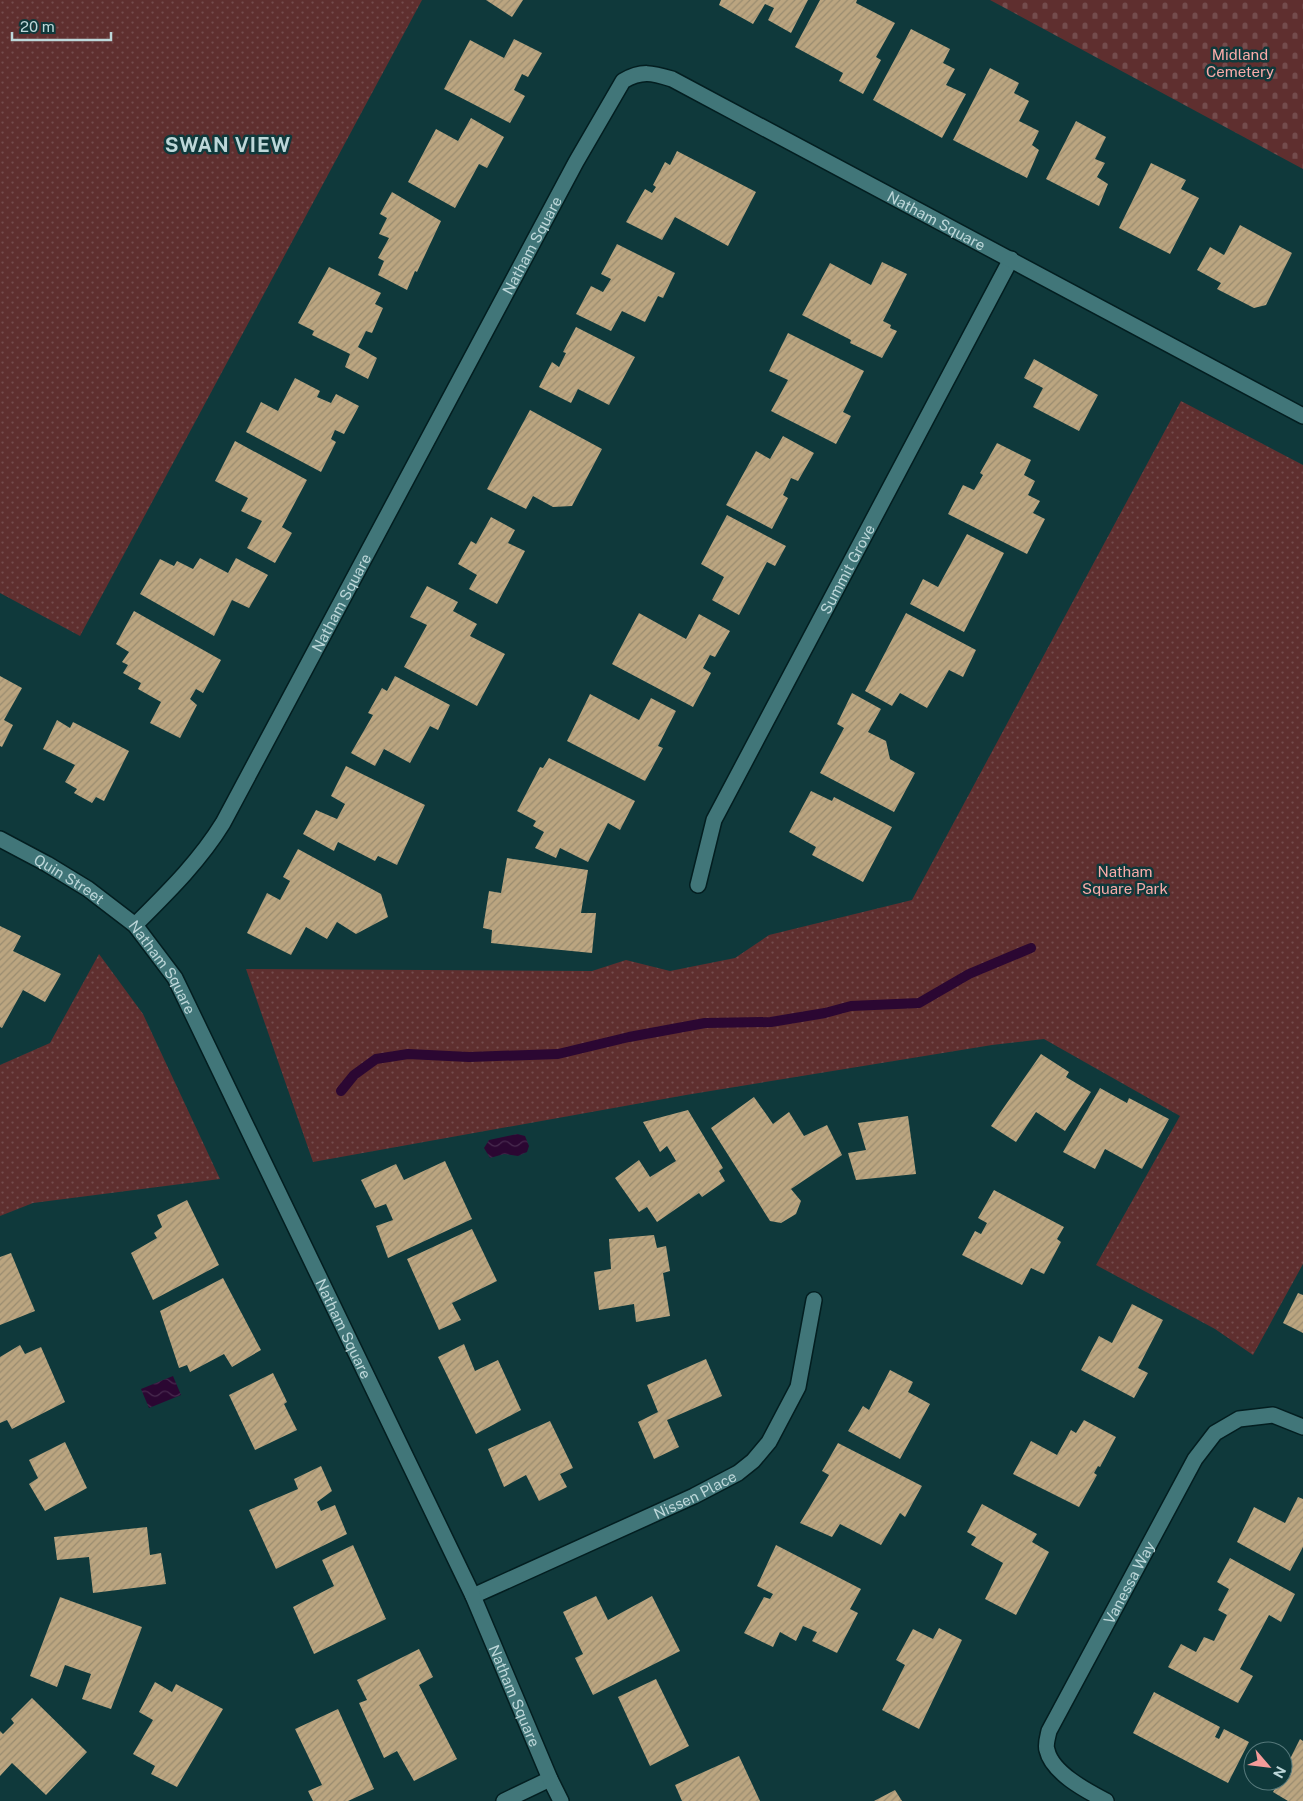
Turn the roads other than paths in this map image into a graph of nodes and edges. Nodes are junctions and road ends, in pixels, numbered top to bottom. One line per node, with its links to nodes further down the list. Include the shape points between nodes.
1 (1011, 259): 2 (street, Natham Square); 4 (street, Summit Grove, via 714,820); 5 (street, Natham Square, via 672,79 653,73 636,74 623,81 576,162 223,823 177,884)
2 (1303, 416)
3 (0, 839): 5 (street, Quin Street, via 88,889)
4 (698, 885)
5 (135, 925): 8 (street, Natham Square, via 175,978 200,1027)
6 (814, 1300): 8 (street, Nissen Place, via 798,1387 769,1442 752,1461 738,1473 694,1496)
7 (1303, 1427): 12 (street, Vanessa Way, via 1273,1415 1239,1419 1214,1433 1195,1459 1049,1731 1046,1750 1054,1765 1068,1778)
8 (473, 1596): 9 (street, Natham Square)
9 (550, 1779): 10 (street); 11 (street, Natham Square)
10 (504, 1801)
11 (561, 1801)
12 (1106, 1801)

